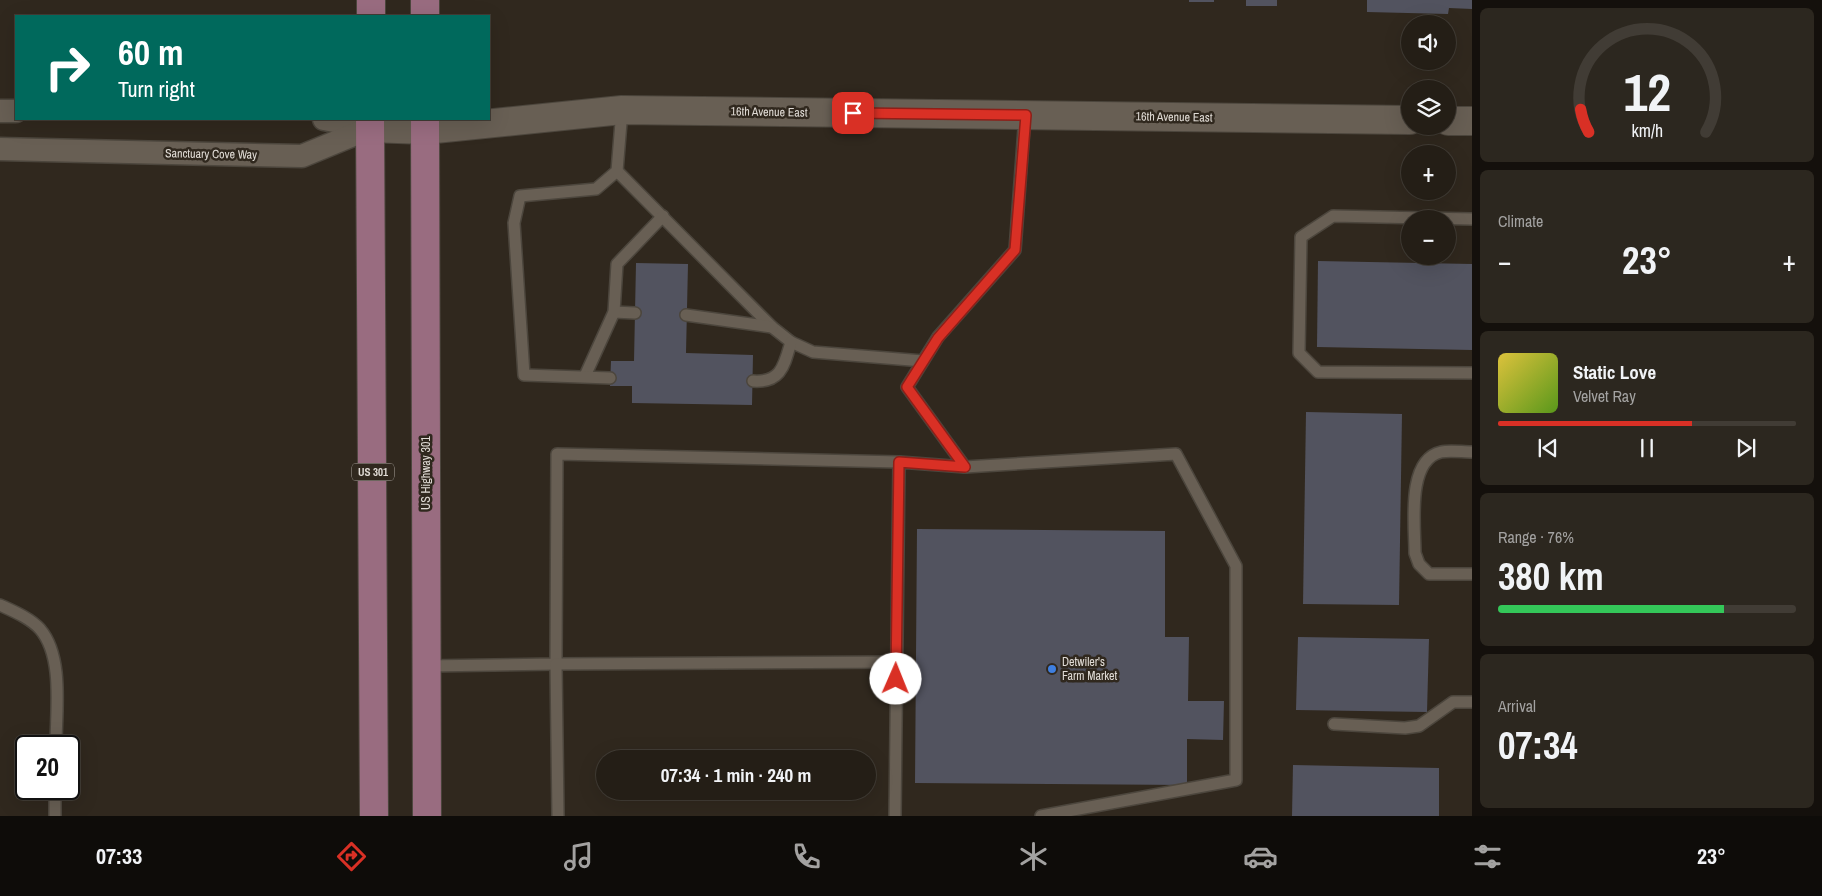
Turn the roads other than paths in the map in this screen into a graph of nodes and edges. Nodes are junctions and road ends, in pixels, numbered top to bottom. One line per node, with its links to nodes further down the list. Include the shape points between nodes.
1 (371, 0): 3 (main road)
2 (425, 0): 4 (main road)
3 (370, 15)
4 (425, 15)
5 (622, 110): 8 (street, 16th Avenue East); 9 (street, 16th Avenue East); 18 (lane)
6 (0, 111): 7 (street)
7 (15, 111)
8 (1026, 115): 12 (street, 16th Avenue East); 26 (lane, via 1015,250 938,338)
9 (490, 119)
10 (336, 120): 15 (street)
11 (481, 120): 16 (street, 16th Avenue East)
12 (1401, 120)
13 (1456, 121): 14 (street)
14 (1472, 121)
15 (370, 123): 16 (street, 16th Avenue East); 17 (street, Sanctuary Cove Way, via 302,156); 44 (main road, US 301)
16 (425, 124): 38 (main road, US Highway 301)
17 (0, 149)
18 (617, 171): 19 (lane); 28 (lane, via 596,189 520,196 514,223 524,375)
19 (663, 216): 21 (lane, via 617,264); 24 (lane)
20 (1472, 219): 27 (lane, via 1333,216 1301,237 1299,353 1318,372)
21 (614, 312): 22 (lane); 28 (lane)
22 (635, 313)
23 (686, 315): 24 (lane)
24 (772, 327): 25 (lane)
25 (791, 342): 26 (lane, via 813,352); 30 (lane, via 784,366 775,376 766,382)
26 (923, 361): 33 (lane, via 907,387)
27 (1472, 373)
28 (585, 376): 29 (lane)
29 (610, 378)
30 (752, 381)
31 (1472, 452): 34 (lane, via 1440,452 1423,462 1416,477 1415,553 1428,574)
32 (899, 462): 33 (lane); 36 (lane); 37 (lane, via 557,454)
33 (965, 467): 48 (lane, via 1176,454 1236,566 1236,780)
34 (1472, 574)
35 (0, 605): 41 (lane, via 39,628 49,642 56,661)
36 (897, 662): 37 (lane); 47 (lane)
37 (556, 664): 38 (lane); 46 (lane)
38 (427, 666): 45 (main road, US Highway 301)
39 (1472, 702): 40 (lane, via 1453,702 1419,726)
40 (1334, 724)
41 (56, 735)
42 (56, 800): 43 (lane)
43 (55, 816)
44 (374, 816)
45 (427, 816)
46 (558, 816)
47 (895, 816)
48 (1041, 816)

